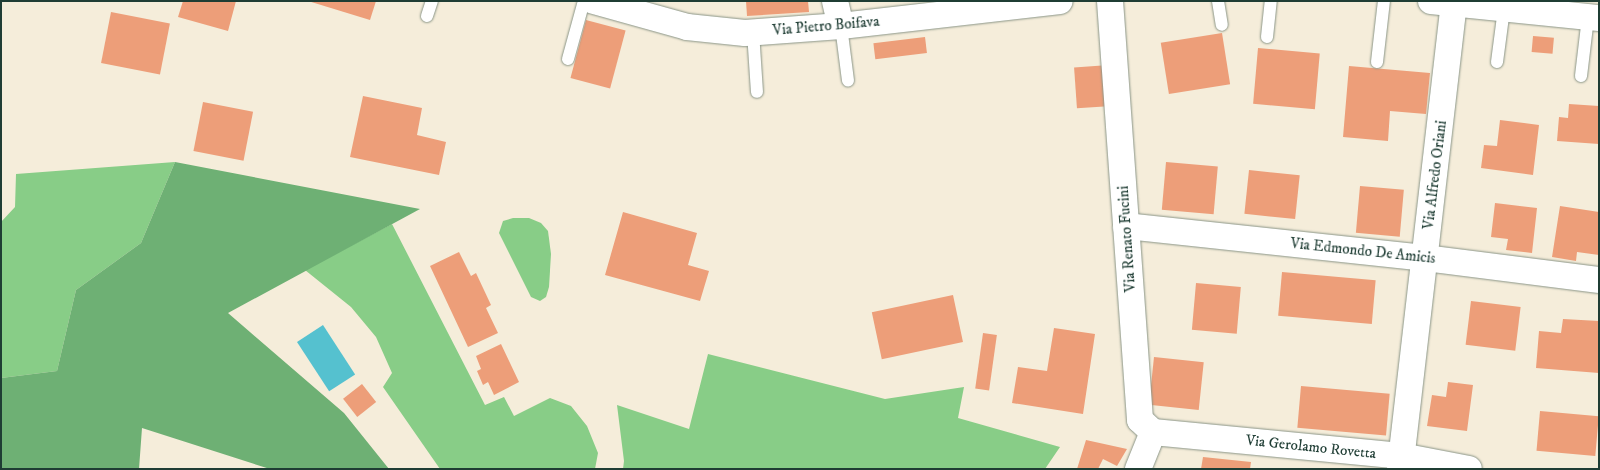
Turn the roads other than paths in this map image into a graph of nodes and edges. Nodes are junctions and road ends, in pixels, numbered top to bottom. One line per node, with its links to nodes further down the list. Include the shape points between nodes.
1 (432, 1): 12 (lane)
2 (584, 1): 18 (lane)
3 (594, 1): 16 (street, Via Pietro Boifava, via 687,27)
4 (835, 1): 15 (street)
5 (1060, 1): 15 (street, Via Pietro Boifava)
6 (1110, 1): 24 (street, Via Renato Fucini)
7 (1218, 1): 14 (lane)
8 (1271, 1): 17 (lane)
9 (1384, 1): 19 (lane)
10 (1446, 2): 11 (street); 25 (street, Via Alfredo Oriani)
11 (1504, 9): 13 (street); 20 (lane)
12 (427, 16)
13 (1594, 17): 21 (lane)
14 (1222, 25)
15 (841, 26): 16 (street, Via Pietro Boifava); 22 (lane)
16 (753, 32): 23 (lane)
17 (1267, 37)
18 (568, 59)
19 (1377, 62)
20 (1497, 62)
21 (1582, 76)
22 (848, 81)
23 (757, 92)
24 (1126, 226): 25 (street, Via Edmondo De Amicis); 27 (street, Via Renato Fucini, via 1140,420)
25 (1425, 258): 26 (street, Via Edmondo De Amicis); 28 (street, Via Alfredo Oriani)
26 (1599, 280)
27 (1153, 432): 28 (street, Via Gerolamo Rovetta); 29 (street)
28 (1401, 462): 30 (street, Via Gerolamo Rovetta)
29 (1138, 469)
30 (1469, 469)

